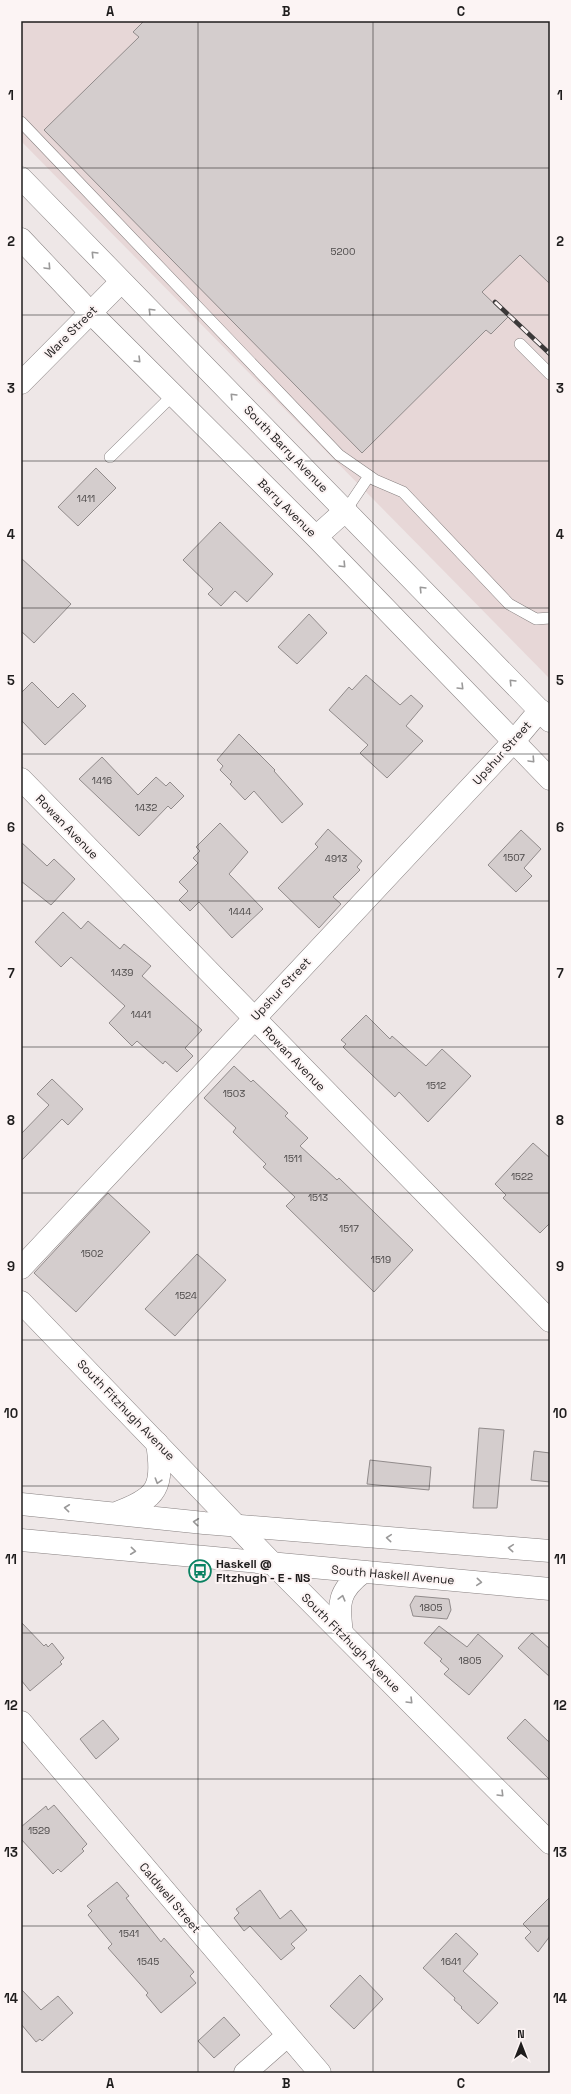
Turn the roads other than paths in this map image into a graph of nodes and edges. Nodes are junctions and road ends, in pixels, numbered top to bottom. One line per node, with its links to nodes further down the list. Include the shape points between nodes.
1 (21, 122): 11 (lane, via 339,455)
2 (21, 178): 4 (street, South Barry Avenue, one-way to 2)
3 (21, 239): 5 (street, Barry Avenue, one-way to 5)
4 (121, 282): 5 (street, Ware Street); 12 (street, South Barry Avenue, one-way to 4)
5 (90, 312): 8 (street, Ware Street); 9 (street, Barry Avenue, one-way to 9)
6 (520, 344): 7 (lane)
7 (550, 374)
8 (21, 383)
9 (174, 395): 10 (lane); 13 (street, Barry Avenue)
10 (110, 457)
11 (369, 476): 12 (lane); 14 (lane, via 403,492 509,604 536,619)
12 (346, 510): 13 (street); 15 (street, South Barry Avenue, one-way to 12)
13 (316, 537): 16 (street, Barry Avenue, one-way to 16)
14 (550, 618)
15 (547, 711): 16 (street, Upshur Street)
16 (514, 741): 18 (street, Barry Avenue, one-way to 18); 19 (street, Upshur Street)
17 (21, 779): 19 (street, Rowan Avenue)
18 (550, 779)
19 (254, 1018): 20 (street, Upshur Street); 22 (street, Rowan Avenue)
20 (21, 1268)
21 (21, 1302): 23 (street, South Fitzhugh Avenue)
22 (550, 1321)
23 (158, 1443): 25 (street, one-way to 25, via 160,1478 156,1490 143,1501); 26 (street, South Fitzhugh Avenue)
24 (21, 1504): 25 (street, one-way to 24)
25 (115, 1513): 26 (street, one-way to 25)
26 (235, 1525): 28 (street, one-way to 26); 29 (street, South Fitzhugh Avenue)
27 (21, 1540): 29 (street, South Haskell Avenue, one-way to 29)
28 (550, 1551)
29 (273, 1564): 30 (street, South Haskell Avenue); 32 (street, South Fitzhugh Avenue)
30 (363, 1572): 31 (street, South Haskell Avenue, one-way to 31); 32 (street, one-way to 30, via 340,1602 350,1582)
31 (550, 1589)
32 (342, 1633): 34 (street, South Fitzhugh Avenue, one-way to 34)
33 (21, 1722): 35 (street, Caldwell Street)
34 (550, 1843)
35 (287, 2036): 36 (street); 37 (street, Caldwell Street)
36 (245, 2073)
37 (320, 2073)

